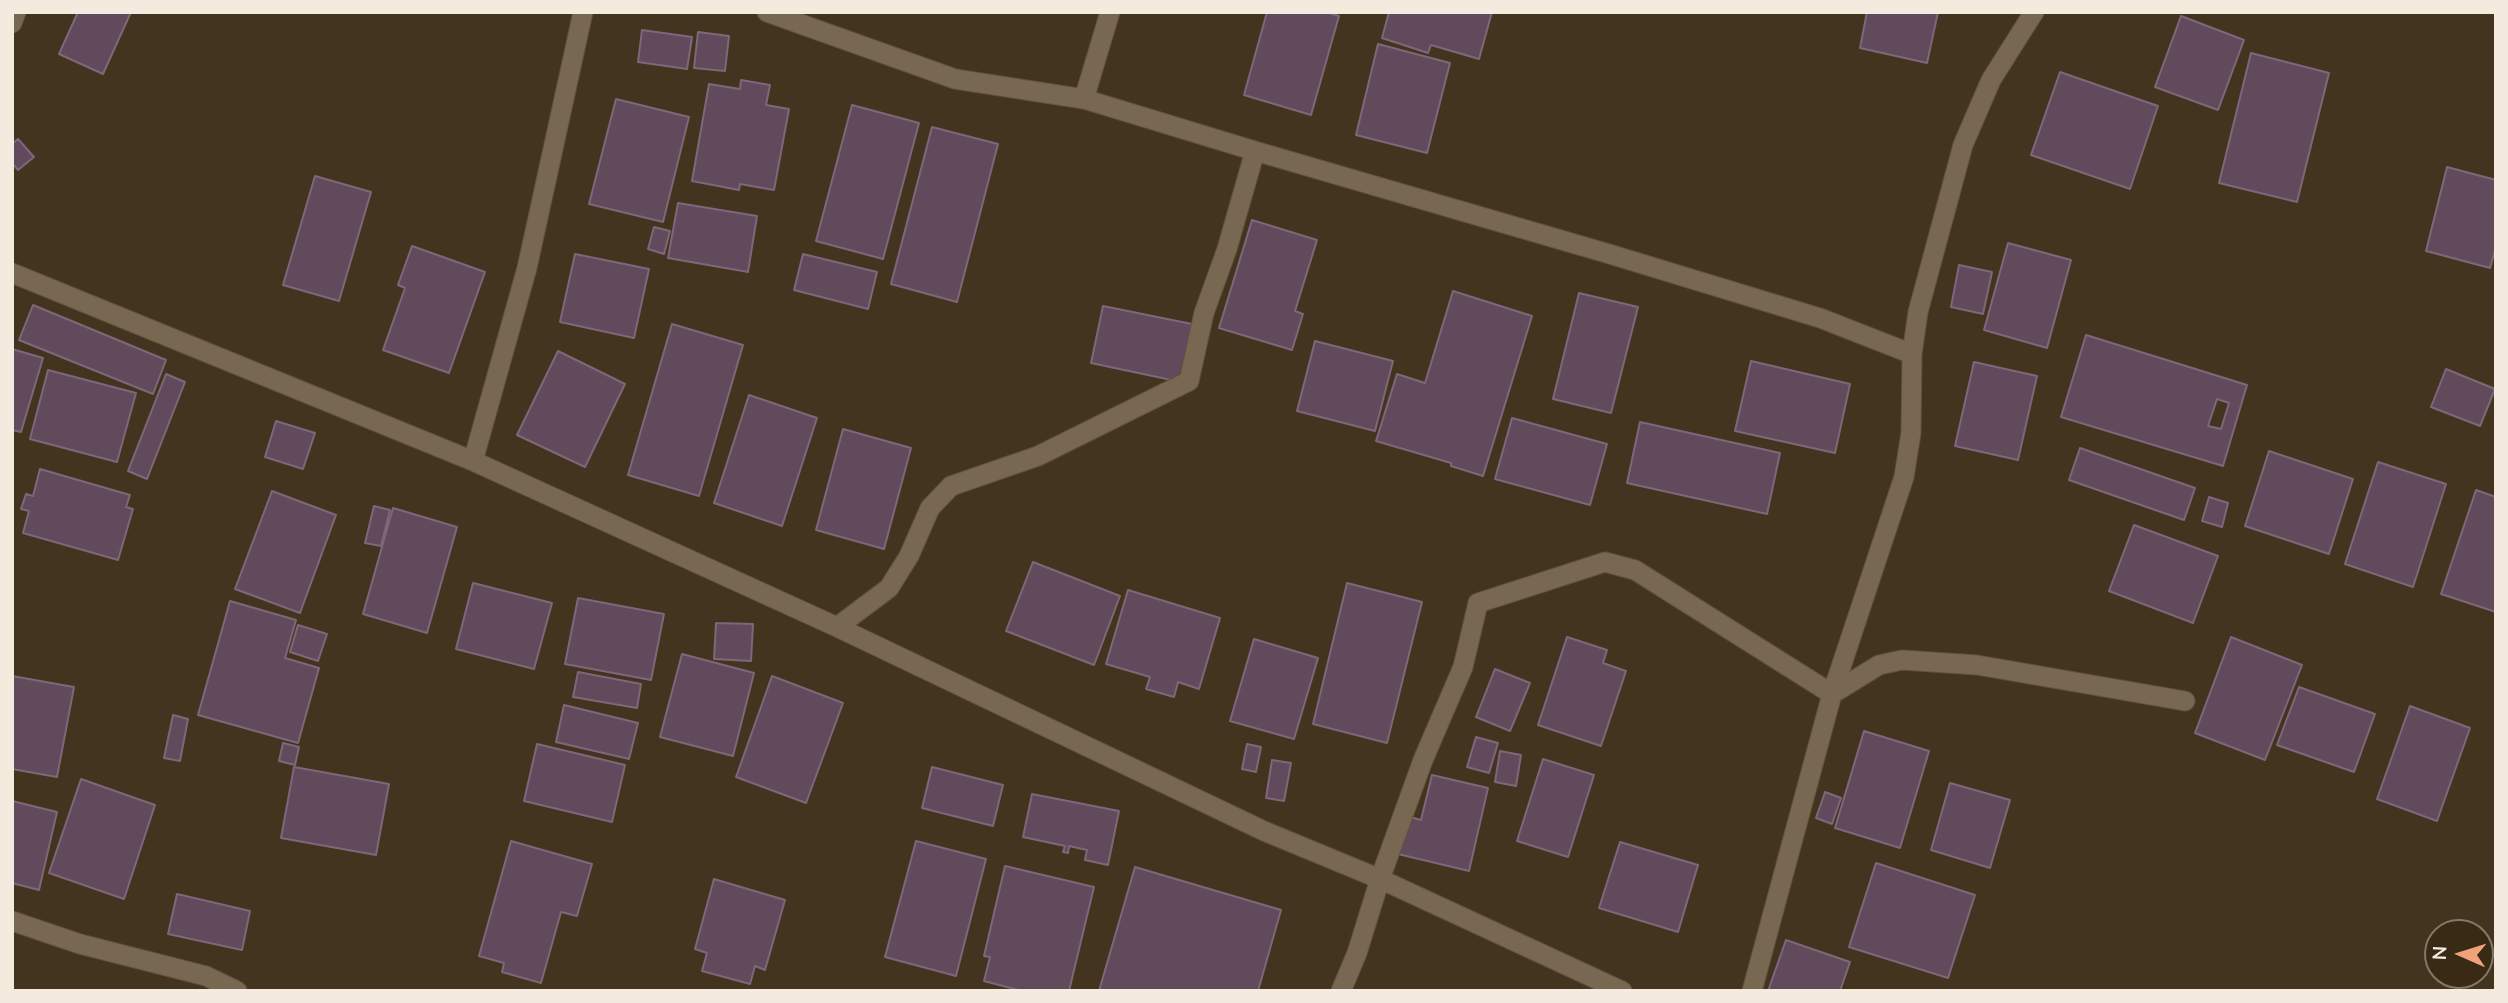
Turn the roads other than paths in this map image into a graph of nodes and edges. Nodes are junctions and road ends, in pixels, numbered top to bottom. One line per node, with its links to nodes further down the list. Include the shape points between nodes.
1 (16, 12): 6 (street)
2 (583, 12): 11 (street, via 527,268)
3 (766, 12): 7 (street, via 955,79)
4 (1110, 12): 7 (street)
5 (2034, 12): 10 (street, via 1991,80 1963,145 1918,312)
6 (12, 23)
7 (1084, 99): 8 (street)
8 (1255, 151): 10 (street, via 1820,318); 12 (street, via 1203,313 1189,381 1038,456 951,486 930,508 889,588)
9 (12, 273): 11 (street)
10 (1912, 354): 13 (street, via 1911,433 1904,477)
11 (473, 461): 12 (street)
12 (837, 628): 15 (street, via 1265,831)
13 (1832, 694): 14 (street, via 1879,665 1902,660 1977,665); 15 (street, via 1635,570 1605,562 1478,603 1463,667); 20 (street)
14 (2185, 701)
15 (1380, 879): 18 (street); 19 (street)
16 (12, 921): 17 (street, via 80,944 206,976)
17 (237, 991)
18 (1341, 991)
19 (1622, 991)
20 (1752, 991)

